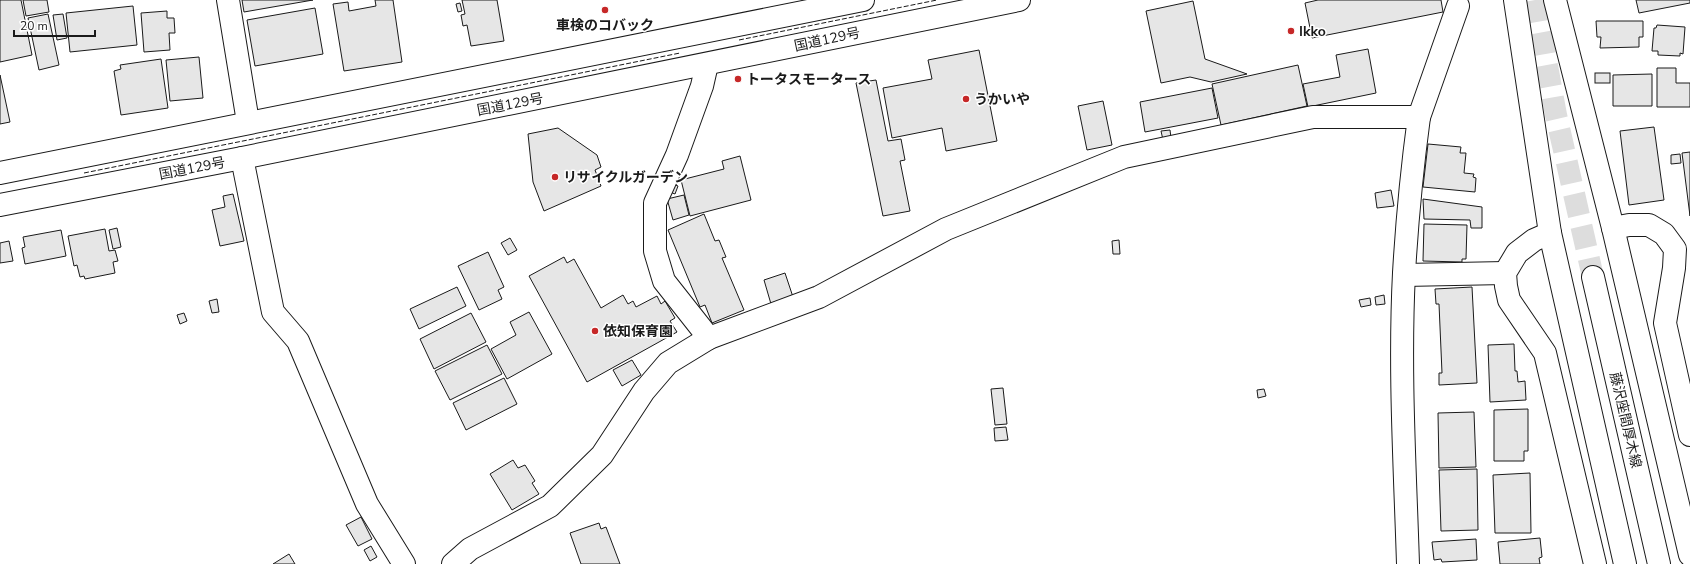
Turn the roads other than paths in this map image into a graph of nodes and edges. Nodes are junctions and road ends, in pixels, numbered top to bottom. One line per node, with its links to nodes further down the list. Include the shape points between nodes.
1 (228, 0): 9 (main road)
2 (863, 0): 9 (main road)
3 (1019, 0): 7 (main road, 国道129号)
4 (1516, 0): 14 (main road)
5 (1555, 0): 13 (main road)
6 (1458, 6): 8 (main road)
7 (707, 64): 10 (main road, 国道129号); 18 (main road, via 702,86 677,155 655,204 655,251 664,281)
8 (1419, 117): 16 (main road, via 1411,176); 18 (main road, via 1313,117 1124,157 946,229 819,297)
9 (248, 122): 11 (main road)
10 (242, 158): 12 (main road, 国道129号); 21 (main road, via 273,312 298,341 367,504)
11 (0, 172)
12 (0, 205)
13 (1613, 228): 19 (main road, via 1629,225 1649,226 1664,234 1675,249 1665,323); 20 (main road)
14 (1550, 233): 15 (main road, via 1534,240 1517,253); 25 (main road)
15 (1505, 273): 16 (main road); 24 (main road, via 1509,300 1545,353)
16 (1404, 274): 23 (main road, via 1403,406)
17 (1593, 277): 26 (main road, 藤沢座間厚木線)
18 (709, 338): 22 (main road, via 668,363 644,391 602,455 550,506 470,549)
19 (1690, 435)
20 (1690, 555)
21 (404, 564)
22 (453, 564)
23 (1408, 564)
24 (1595, 564)
25 (1625, 564)
26 (1658, 564)

